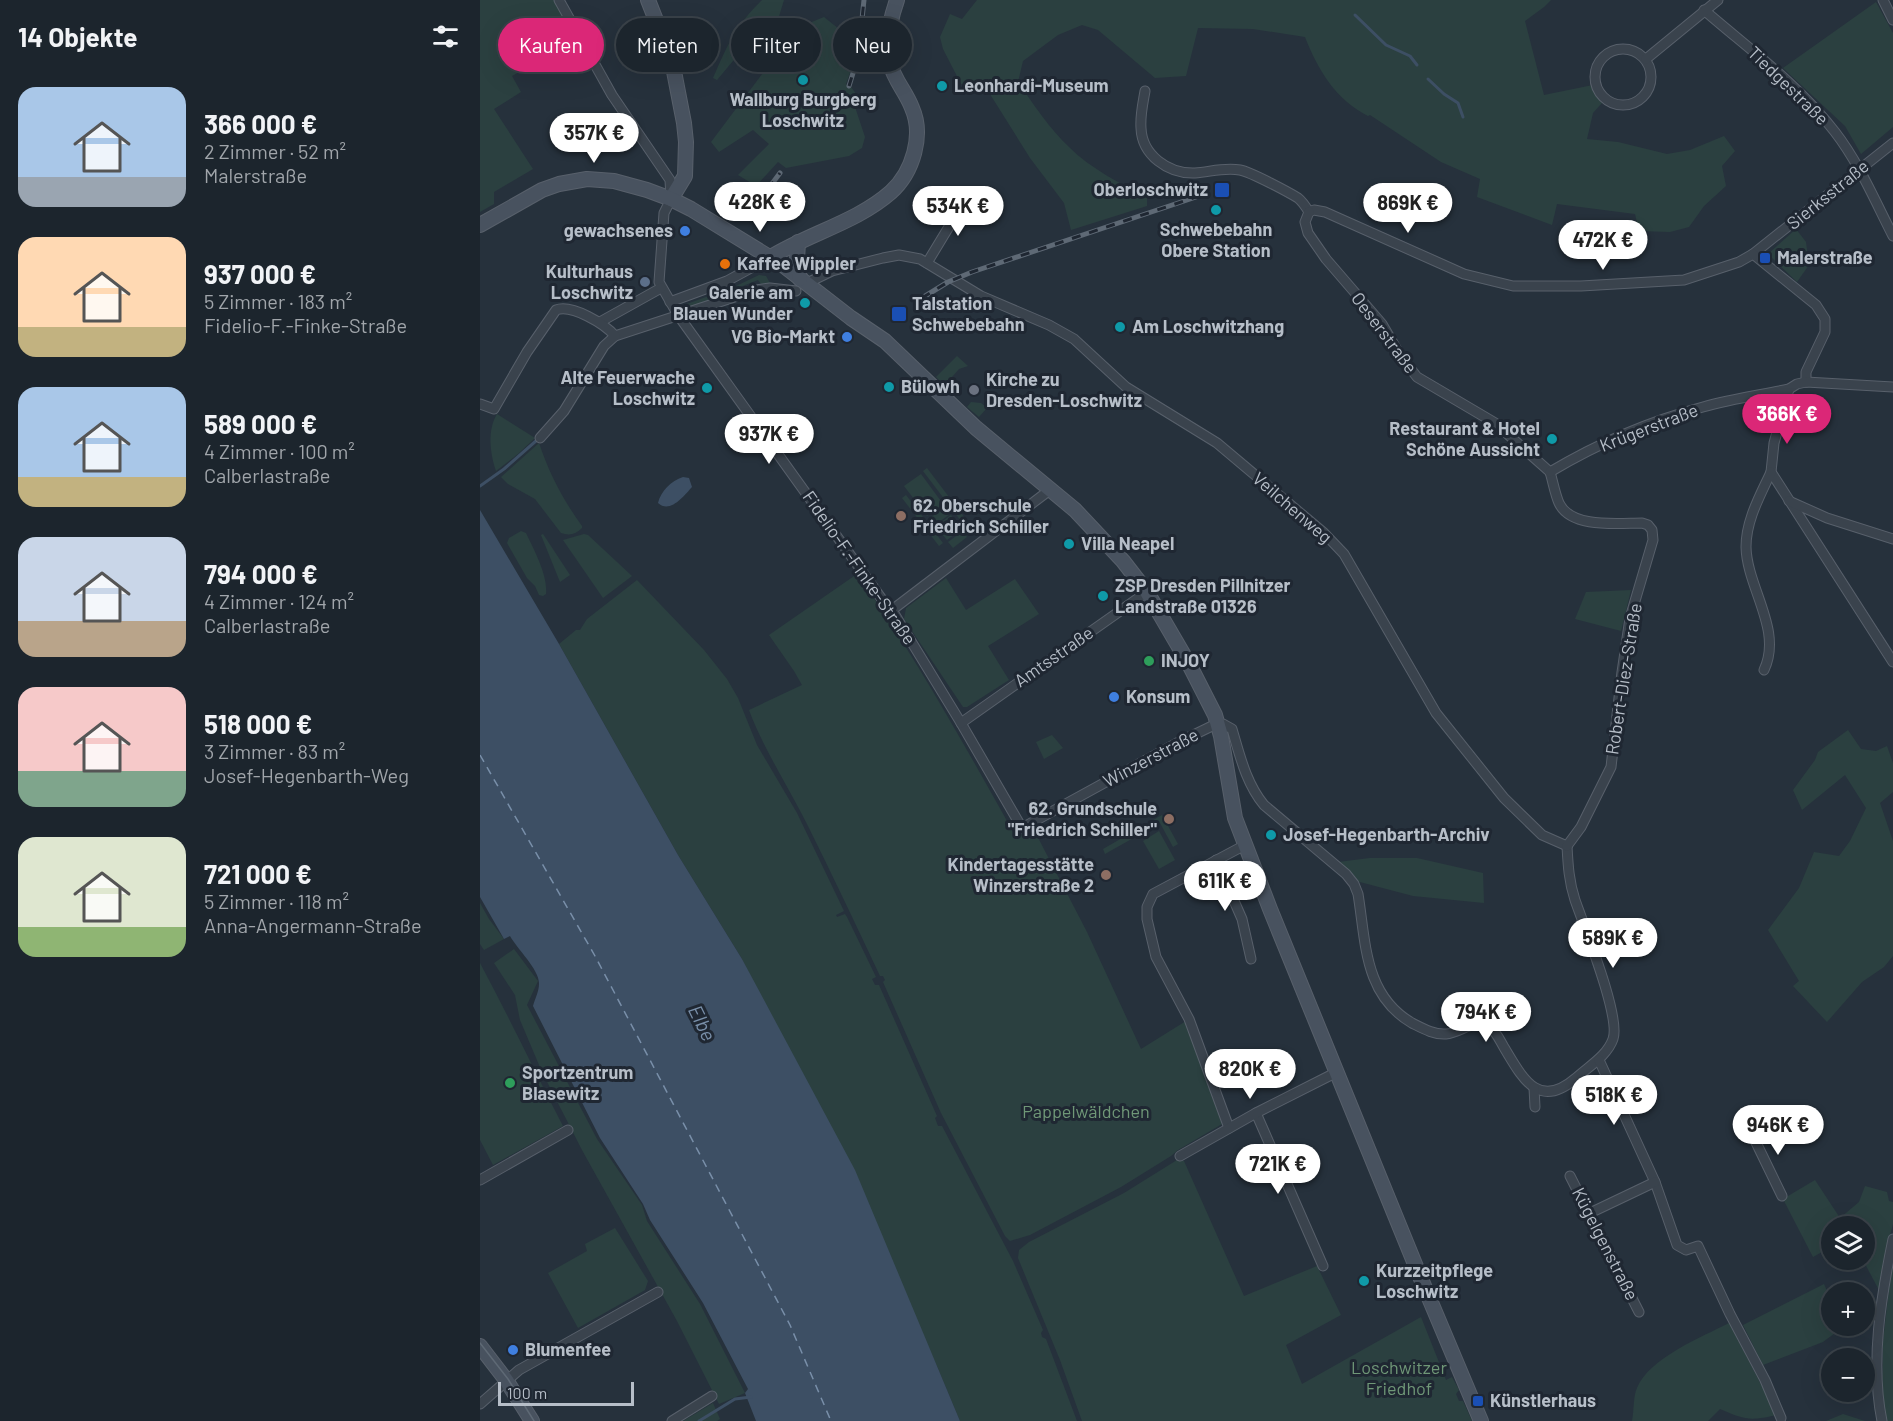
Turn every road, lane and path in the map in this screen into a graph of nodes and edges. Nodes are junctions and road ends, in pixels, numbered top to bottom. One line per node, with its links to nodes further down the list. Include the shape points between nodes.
1 (560, 0): 13 (street, via 612,95 669,177)
2 (648, 0): 13 (main road, via 672,61 684,123 685,176)
3 (897, 0): 17 (main road, via 888,53 892,72 915,117 915,147 908,169 891,192 873,205)
4 (1718, 0): 6 (street)
5 (1883, 0): 7 (street)
6 (1704, 10): 8 (street); 11 (street, Tiedgestraße, via 1814,106)
7 (1893, 20)
8 (1646, 59): 8 (street, via 1651,81 1639,101 1621,105 1600,94 1595,70 1606,54 1629,49)
9 (1145, 91): 14 (street, via 1140,129 1148,151 1157,160 1168,168 1196,173 1242,170 1298,199)
10 (1893, 143): 11 (street, Sierksstraße)
11 (1860, 170): 16 (street, Tiedgestraße); 18 (street, Sierksstraße)
12 (967, 197): 20 (street)
13 (671, 199): 15 (main road, via 614,181 578,180 542,190); 19 (main road); 22 (street, via 664,213)
14 (1310, 212): 18 (street, Sierksstraße, via 1325,212 1464,274 1513,286 1684,280); 32 (street, Oeserstraße, via 1305,222 1308,233 1382,324 1417,377 1484,415)
15 (480, 225)
16 (1893, 236)
17 (798, 242): 19 (main road); 21 (main road)
18 (1753, 254): 27 (street, via 1816,305 1825,319 1825,332 1806,372)
19 (771, 257): 21 (main road); 23 (street, via 727,280)
20 (927, 263): 21 (street, Veilchenweg, via 899,255 832,271); 45 (street, Veilchenweg, via 981,296 1074,339 1126,387 1217,442 1324,533 1344,554 1436,713 1504,798 1542,835)
21 (800, 285): 24 (street, via 756,290); 34 (main road, via 885,341 976,428)
22 (661, 288): 23 (street, Fidelio-F.-Finke-Straße); 25 (street)
23 (670, 302): 24 (street, Fidelio-F.-Finke-Straße)
24 (678, 315): 26 (street); 38 (street, Fidelio-F.-Finke-Straße)
25 (600, 322): 26 (street); 30 (street, via 567,308 556,309 494,409)
26 (615, 336): 31 (street, via 604,346 564,411)
27 (1806, 382): 28 (street, Krügerstraße); 29 (street, Krügerstraße)
28 (1893, 387)
29 (1789, 389): 32 (street, Krügerstraße, via 1700,407 1624,434); 33 (street, via 1774,444)
30 (480, 404)
31 (540, 438)
32 (1550, 472): 45 (street, Robert-Diez-Straße, via 1560,505 1569,515 1594,523 1648,525 1653,540 1630,618 1611,767)
33 (1771, 472): 35 (street); 40 (street, via 1749,523 1746,548 1767,626 1770,652)
34 (1050, 489): 37 (main road, via 1097,532); 38 (street)
35 (1789, 501): 36 (street, via 1827,518); 39 (street)
36 (1893, 538)
37 (1147, 592): 41 (street, Amtsstraße); 42 (main road, via 1194,673)
38 (892, 610): 41 (street, Fidelio-F.-Finke-Straße)
39 (1893, 662)
40 (1764, 670)
41 (961, 723): 43 (street, Fidelio-F.-Finke-Straße)
42 (1218, 725): 43 (street, Winzerstraße, via 1177,743); 44 (main road, via 1235,818); 50 (street, via 1232,729 1249,782 1264,805 1354,884 1370,971 1385,998 1406,1019 1438,1034 1455,1033 1473,1024 1495,1031)
43 (1022, 828)
44 (1245, 845): 46 (street); 49 (main road)
45 (1567, 846): 48 (street, via 1573,892 1614,1022 1612,1041)
46 (1216, 860): 47 (street, via 1242,919); 53 (street, via 1153,894 1147,919 1156,957 1189,1019)
47 (1251, 958)
48 (1599, 1060): 50 (street, via 1561,1088); 59 (street)
49 (1337, 1072): 52 (street); 73 (main road)
50 (1533, 1088): 51 (street)
51 (1535, 1107)
52 (1256, 1113): 53 (street); 63 (street)
53 (1229, 1128): 56 (street)
54 (1749, 1128): 60 (street)
55 (567, 1130): 58 (street)
56 (1180, 1156)
57 (1570, 1176): 61 (street, Kügelgenstraße)
58 (480, 1180)
59 (1655, 1182): 61 (street); 70 (street, via 1677,1245 1686,1250 1698,1246)
60 (1782, 1196)
61 (1590, 1213): 65 (street, Kügelgenstraße)
62 (1893, 1239): 74 (street, via 1879,1339 1878,1402)
63 (1323, 1266)
64 (658, 1292): 67 (street)
65 (1640, 1312)
66 (480, 1346): 67 (main road)
67 (506, 1380): 69 (street); 71 (main road)
68 (712, 1396): 72 (street)
69 (480, 1404)
70 (1781, 1418)
71 (532, 1421)
72 (672, 1421)
73 (1481, 1421)
74 (1882, 1421)

